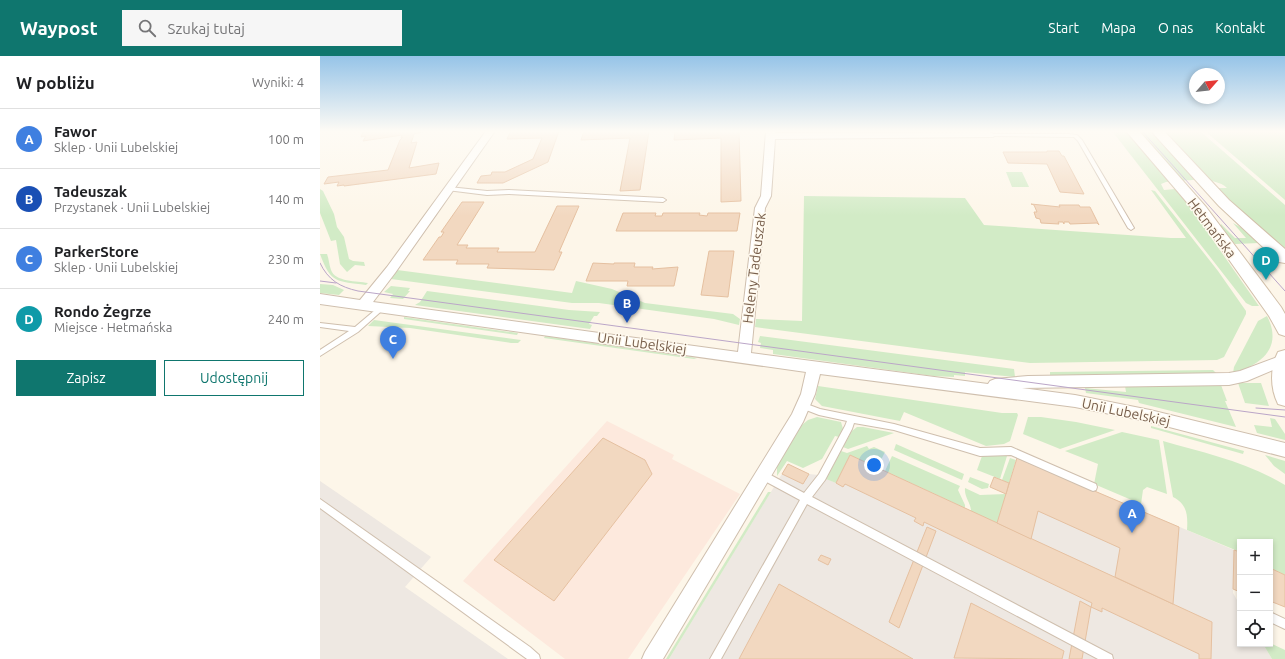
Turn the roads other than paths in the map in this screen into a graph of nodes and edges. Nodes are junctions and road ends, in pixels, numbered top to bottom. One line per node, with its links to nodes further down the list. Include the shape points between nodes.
1 (470, 159): 6 (street)
2 (769, 159): 17 (street, Heleny Tadeuszak, via 766,196 760,208)
3 (1091, 159): 8 (lane)
4 (1156, 159): 14 (street, Hetmańska, via 1200,210)
5 (1183, 159): 9 (street, Hetmańska, via 1242,221)
6 (449, 189): 7 (lane); 11 (street)
7 (663, 200)
8 (1131, 228)
9 (1285, 258)
10 (320, 299): 11 (street, Unii Lubelskiej)
11 (363, 305): 12 (street, Unii Lubelskiej)
12 (383, 307): 15 (lane); 17 (street, Unii Lubelskiej)
13 (320, 325): 15 (lane)
14 (1285, 329)
15 (356, 330): 16 (lane)
16 (320, 353)
17 (744, 358): 19 (street, Unii Lubelskiej)
18 (1284, 359): 20 (street, Unii Lubelskiej, via 1242,377 1229,379 1028,382); 21 (street, via 1282,380)
19 (814, 367): 20 (street, Unii Lubelskiej); 22 (street)
20 (964, 386): 24 (street, Unii Lubelskiej, via 1075,401 1150,416)
21 (1285, 398)
22 (804, 406): 23 (lane); 25 (street)
23 (851, 419): 26 (lane, via 894,427 980,452 1011,451); 27 (lane, via 822,477)
24 (1285, 450)
25 (762, 475): 27 (lane); 32 (street)
26 (1093, 487)
27 (806, 498): 33 (lane); 34 (lane)
28 (320, 503): 31 (lane)
29 (1273, 618): 30 (lane)
30 (1285, 624)
31 (535, 659)
32 (652, 659)
33 (715, 659)
34 (1108, 659)

